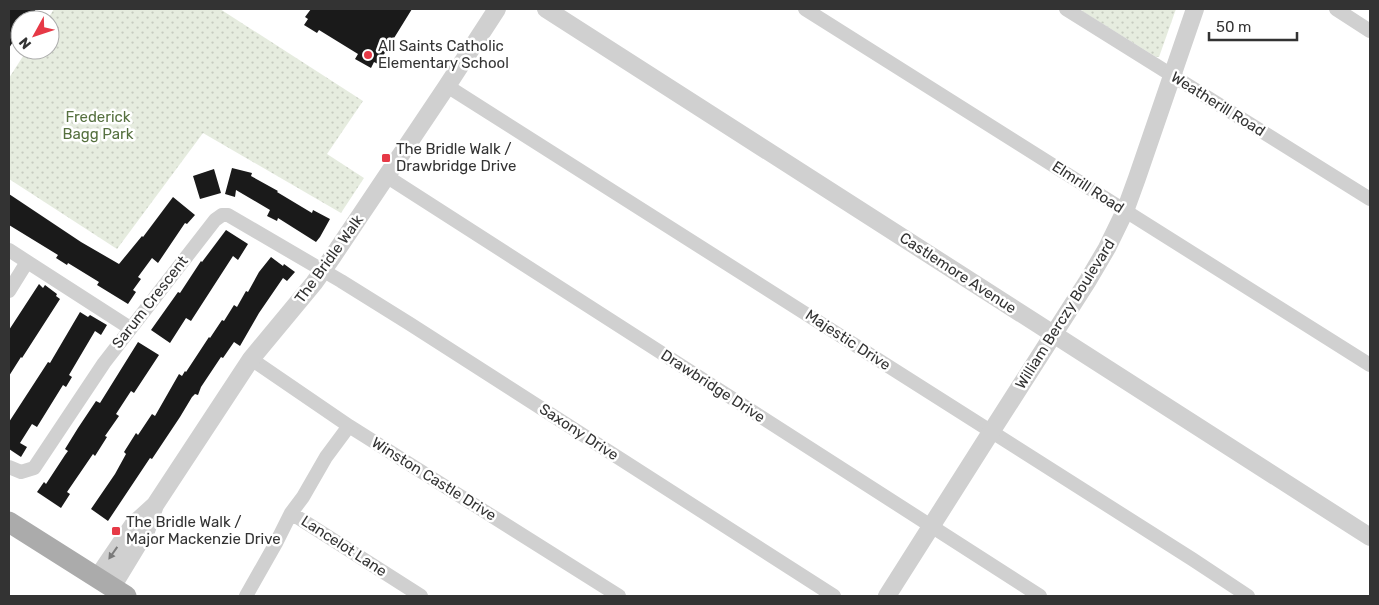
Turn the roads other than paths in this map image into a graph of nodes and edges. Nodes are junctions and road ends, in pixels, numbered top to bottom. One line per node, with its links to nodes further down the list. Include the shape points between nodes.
1 (496, 9): 9 (street, The Bridle Walk)
2 (546, 9): 18 (street, Castlemore Avenue)
3 (805, 9): 12 (street, Elmrill Road)
4 (1066, 9): 8 (street, Weatherill Road)
5 (1196, 9): 8 (street, William Berczy Boulevard)
6 (1336, 9): 7 (street)
7 (1370, 30)
8 (1172, 76): 11 (street, Weatherill Road); 12 (street, William Berczy Boulevard)
9 (447, 86): 10 (street, The Bridle Walk); 22 (street, Majestic Drive)
10 (386, 176): 15 (street, The Bridle Walk); 26 (street, Drawbridge Drive)
11 (1370, 199)
12 (1125, 210): 18 (street, William Berczy Boulevard, via 1107,248); 20 (street, Elmrill Road)
13 (9, 250): 14 (street)
14 (27, 262): 16 (street); 17 (street)
15 (323, 270): 17 (street, Sarum Crescent, via 234,218 222,215); 19 (street, The Bridle Walk); 32 (street, Saxony Drive)
16 (9, 291)
17 (130, 328): 23 (street, Sarum Crescent, via 85,389 34,468 21,472)
18 (1054, 334): 22 (street, William Berczy Boulevard); 27 (street, Castlemore Avenue)
19 (251, 359): 21 (street, Winston Castle Drive); 28 (street, The Bridle Walk, via 155,505 133,525)
20 (1370, 365)
21 (349, 426): 24 (street); 31 (street, Winston Castle Drive)
22 (990, 432): 26 (street, William Berczy Boulevard); 35 (street, Majestic Drive)
23 (9, 467)
24 (291, 513): 29 (street); 30 (street, Lancelot Lane)
25 (9, 522): 28 (main road)
26 (932, 526): 33 (street, William Berczy Boulevard); 34 (street, Drawbridge Drive)
27 (1370, 537)
28 (112, 587)
29 (246, 596)
30 (421, 596)
31 (619, 596)
32 (834, 596)
33 (887, 596)
34 (1040, 596)
35 (1248, 596)

